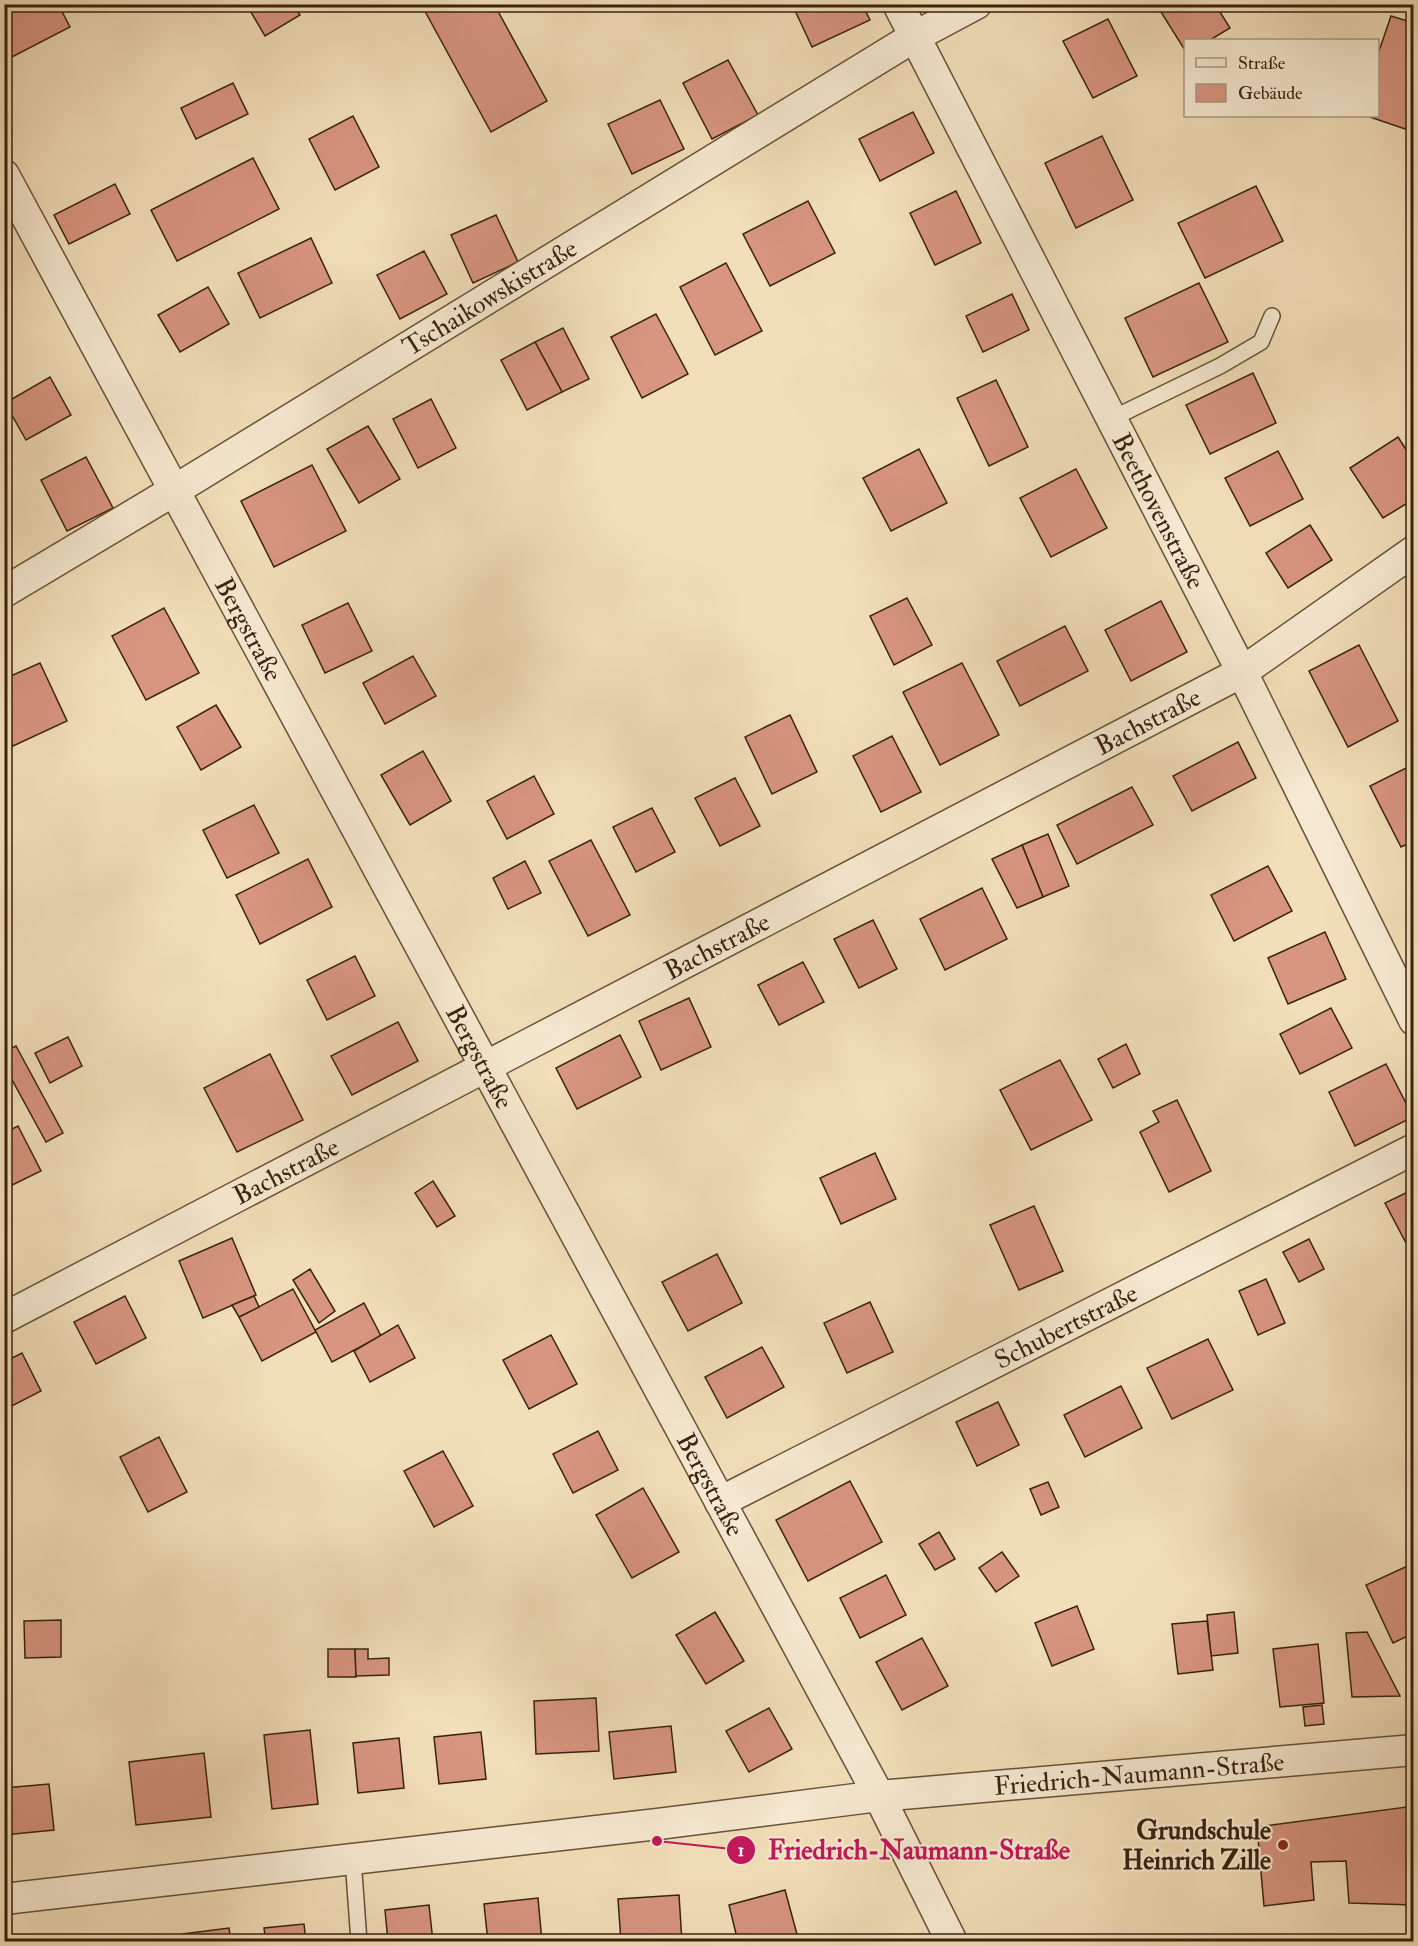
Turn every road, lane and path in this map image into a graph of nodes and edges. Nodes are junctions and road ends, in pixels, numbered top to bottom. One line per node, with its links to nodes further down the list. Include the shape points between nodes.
1 (898, 4): 3 (street, Beethovenstraße)
2 (976, 4): 3 (street, Tschaikowskistraße)
3 (914, 37): 6 (street, Beethovenstraße); 7 (street, Tschaikowskistraße)
4 (4, 175): 7 (street, Bergstraße)
5 (1272, 316): 6 (lane, via 1261,342)
6 (1111, 419): 10 (street, Beethovenstraße)
7 (175, 490): 9 (street, Tschaikowskistraße); 12 (street, Bergstraße)
8 (1413, 551): 10 (street, Bachstraße)
9 (4, 592)
10 (1242, 672): 11 (street, Beethovenstraße); 12 (street, Bachstraße)
11 (1413, 1020)
12 (484, 1068): 14 (street, Bachstraße); 15 (street, Bergstraße)
13 (1413, 1149): 15 (street, Schubertstraße)
14 (4, 1318)
15 (720, 1502): 17 (street, Bergstraße)
16 (1413, 1750): 17 (street, Friedrich-Naumann-Straße)
17 (879, 1796): 18 (street, Friedrich-Naumann-Straße); 21 (street, Bergstraße)
18 (352, 1859): 19 (street, Friedrich-Naumann-Straße); 20 (lane)
19 (4, 1899)
20 (360, 1941)
21 (952, 1941)

